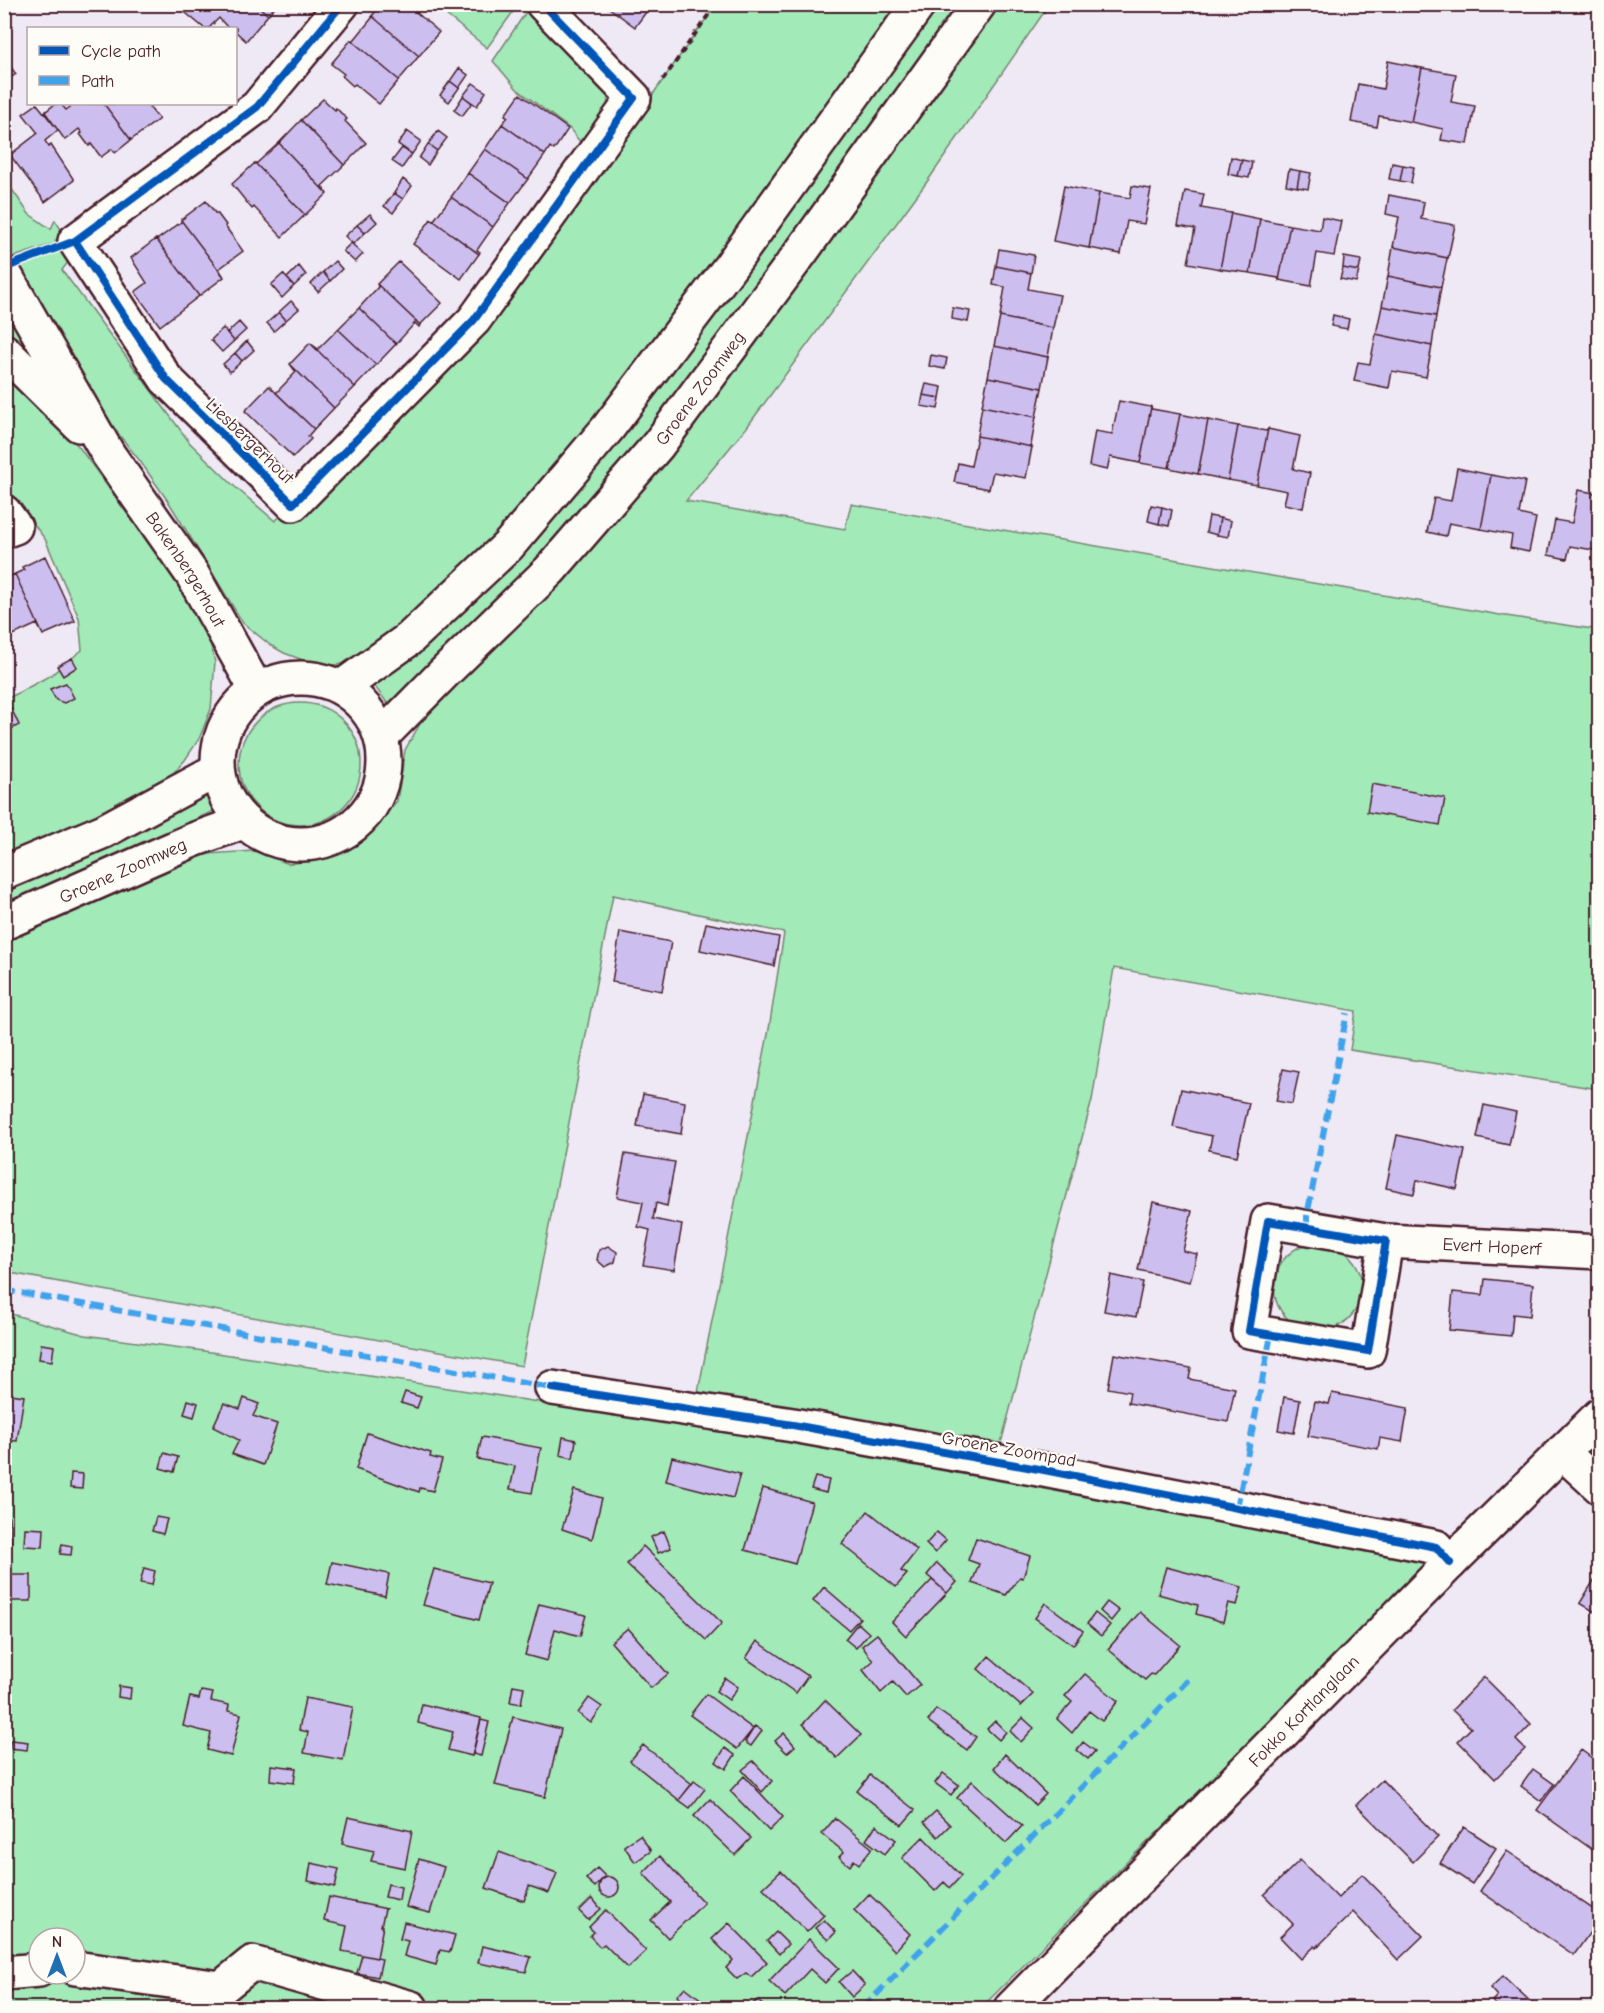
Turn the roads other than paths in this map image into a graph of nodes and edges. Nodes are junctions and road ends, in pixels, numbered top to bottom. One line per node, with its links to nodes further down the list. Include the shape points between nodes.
1 (342, 4): 2 (street, Liesbergerhout, via 257,107 75,241 166,379 293,504 474,320 633,98)
2 (543, 4)
3 (919, 4): 10 (street, via 608,428 508,546 409,639)
4 (979, 4): 12 (street, Groene Zoomweg, via 658,445 550,570)
5 (4, 273): 7 (street, Bakenbergerhout)
6 (4, 351): 7 (street, Bakenbergerhout)
7 (108, 454): 11 (street, Bakenbergerhout, via 192,574)
8 (4, 512): 9 (street, via 15,527)
9 (4, 531)
10 (342, 687): 11 (street, via 314,678 284,678); 12 (street, via 367,708)
11 (256, 689): 13 (street, via 233,710 219,738)
12 (382, 736): 14 (street, via 385,768 377,798 358,823 331,839 300,845 269,839)
13 (217, 770): 14 (street, via 225,798); 15 (street, via 104,831)
14 (243, 822): 16 (street, Groene Zoomweg)
15 (4, 873)
16 (4, 923)
17 (1386, 1241): 17 (street, Evert Hoperf, via 1368,1351 1249,1331 1268,1221); 18 (street, Evert Hoperf)
18 (1599, 1252)
19 (552, 1388): 23 (street, Groene Zoompad, via 793,1425 1044,1470 1436,1547)
20 (1599, 1415): 21 (street, Fokko Kortlanglaan)
21 (1562, 1452): 22 (street); 23 (street, Fokko Kortlanglaan)
22 (1599, 1486)
23 (1450, 1563): 28 (street, Fokko Kortlanglaan)
24 (87, 1970): 27 (street, via 221,1989 252,1963)
25 (27, 1971): 26 (street)
26 (4, 1973)
27 (411, 2008)
28 (1011, 2008)

